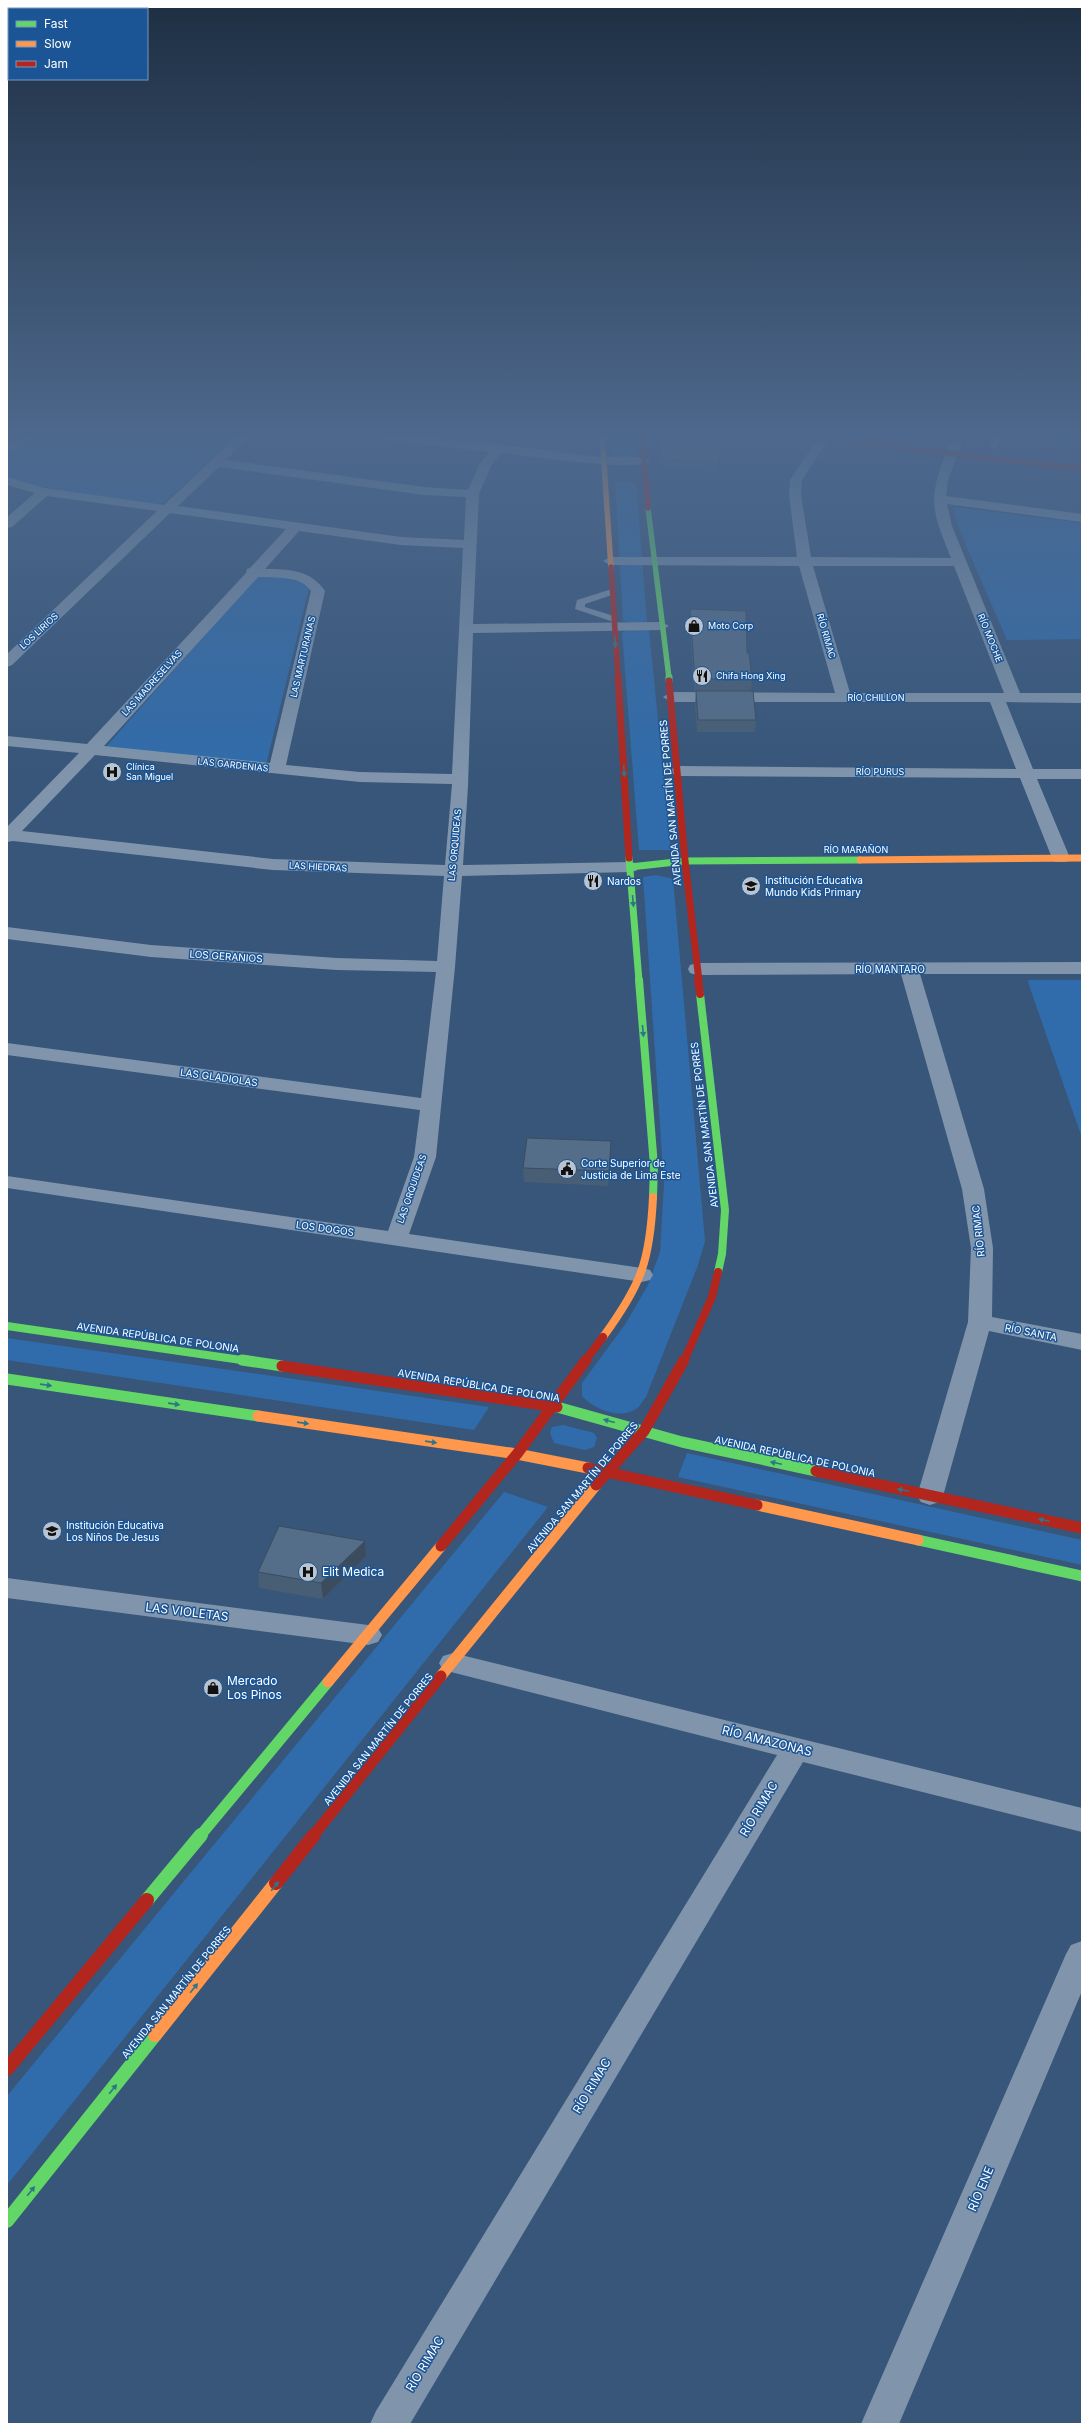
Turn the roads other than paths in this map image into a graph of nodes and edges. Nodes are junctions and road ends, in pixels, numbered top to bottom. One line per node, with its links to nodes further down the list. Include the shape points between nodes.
1 (127, 548): 17 (street, LOS LIRIOS)
2 (275, 548): 12 (street, LAS MADRESELVAS)
3 (471, 548): 16 (street, LAS ORQUIDEAS)
4 (609, 548): 8 (main road)
5 (652, 548): 9 (main road, AVENIDA SAN MARTÍN DE PORRES)
6 (803, 548): 10 (street, RÍO RIMAC)
7 (954, 548): 11 (street, RÍO MOCHE)
8 (610, 561): 9 (street); 13 (main road)
9 (653, 561): 10 (street); 15 (main road, AVENIDA SAN MARTÍN DE PORRES)
10 (805, 562): 11 (street); 19 (street, RÍO RIMAC)
11 (959, 562): 21 (street, RÍO MOCHE)
12 (252, 572): 24 (street, LAS MADRESELVAS); 25 (street, LAS MARTURANAS, via 305,578 316,585 318,591)
13 (612, 592): 14 (main road); 14 (lane, via 580,602 580,610)
14 (614, 623): 15 (street); 16 (street); 34 (main road, one-way to 34)
15 (662, 626): 18 (main road, AVENIDA SAN MARTÍN DE PORRES)
16 (465, 629): 29 (street, LAS ORQUIDEAS)
17 (7, 662)
18 (671, 697): 19 (street, RÍO CHILLON); 26 (main road, AVENIDA SAN MARTÍN DE PORRES)
19 (844, 698): 20 (street, RÍO CHILLON)
20 (996, 698): 21 (street, RÍO CHILLON); 27 (street)
21 (1014, 698): 22 (street, RÍO CHILLON)
22 (1082, 698)
23 (7, 741): 24 (street, LAS GARDENIAS)
24 (92, 749): 25 (street, LAS GARDENIAS); 30 (street, LAS MADRESELVAS)
25 (277, 770): 29 (street, LAS GARDENIAS, via 360,777)
26 (679, 771): 27 (street, RÍO PURUS); 33 (main road, AVENIDA SAN MARTÍN DE PORRES)
27 (1028, 773): 28 (street, RÍO PURUS); 31 (street)
28 (1082, 774)
29 (460, 779): 35 (street, LAS ORQUIDEAS)
30 (8, 836): 35 (street, LAS HIEDRAS, via 310,867)
31 (1061, 858): 32 (main road, RÍO MARAÑON); 33 (main road, RÍO MARAÑON)
32 (1082, 858)
33 (685, 861): 34 (main road, RÍO MARAÑON); 40 (main road, AVENIDA SAN MARTÍN DE PORRES)
34 (630, 867): 35 (street, LAS HIEDRAS); 45 (main road, one-way to 45, via 654,1166 652,1228)
35 (453, 870): 37 (street, LAS ORQUIDEAS)
36 (7, 933): 37 (street, LOS GERANIOS, via 151,951 337,964)
37 (446, 967): 42 (street, LAS ORQUIDEAS)
38 (1082, 968): 39 (street, RÍO MANTARO)
39 (909, 969): 40 (street, RÍO MANTARO); 46 (street, RÍO RIMAC, via 973,1189 982,1248)
40 (697, 970): 51 (main road, AVENIDA SAN MARTÍN DE PORRES, via 725,1210 722,1254 712,1297 690,1350)
41 (7, 1049): 42 (street, LAS GLADIOLAS)
42 (430, 1105): 44 (street, LAS ORQUIDEAS, via 425,1157)
43 (7, 1182): 44 (street, LOS DOGOS)
44 (396, 1239): 45 (street, LOS DOGOS)
45 (642, 1275): 50 (main road, via 625,1307)
46 (980, 1322): 48 (street, RÍO SANTA); 54 (street, RÍO RIMAC)
47 (7, 1326): 50 (main road, AVENIDA REPÚBLICA DE POLONIA)
48 (1082, 1342)
49 (7, 1379): 52 (main road, one-way to 52)
50 (552, 1406): 51 (main road, AVENIDA REPÚBLICA DE POLONIA, one-way to 50); 52 (main road)
51 (644, 1431): 53 (main road, AVENIDA SAN MARTÍN DE PORRES); 54 (main road, AVENIDA REPÚBLICA DE POLONIA, one-way to 51, via 682,1442)
52 (517, 1454): 53 (main road); 58 (main road)
53 (608, 1472): 56 (main road); 59 (main road, AVENIDA SAN MARTÍN DE PORRES, via 573,1511)
54 (930, 1496): 55 (main road, AVENIDA REPÚBLICA DE POLONIA, one-way to 54)
55 (1082, 1528)
56 (1082, 1576)
57 (10, 1591): 58 (street, LAS VIOLETAS)
58 (368, 1635): 63 (main road)
59 (453, 1663): 60 (street, RÍO AMAZONAS); 64 (main road, AVENIDA SAN MARTÍN DE PORRES, one-way to 59)
60 (796, 1748): 61 (street, RÍO AMAZONAS); 65 (street, RÍO RIMAC)
61 (1082, 1820)
62 (1082, 1954): 66 (street, RÍO ENE)
63 (7, 2069)
64 (7, 2221)
65 (389, 2424)
66 (880, 2424)

